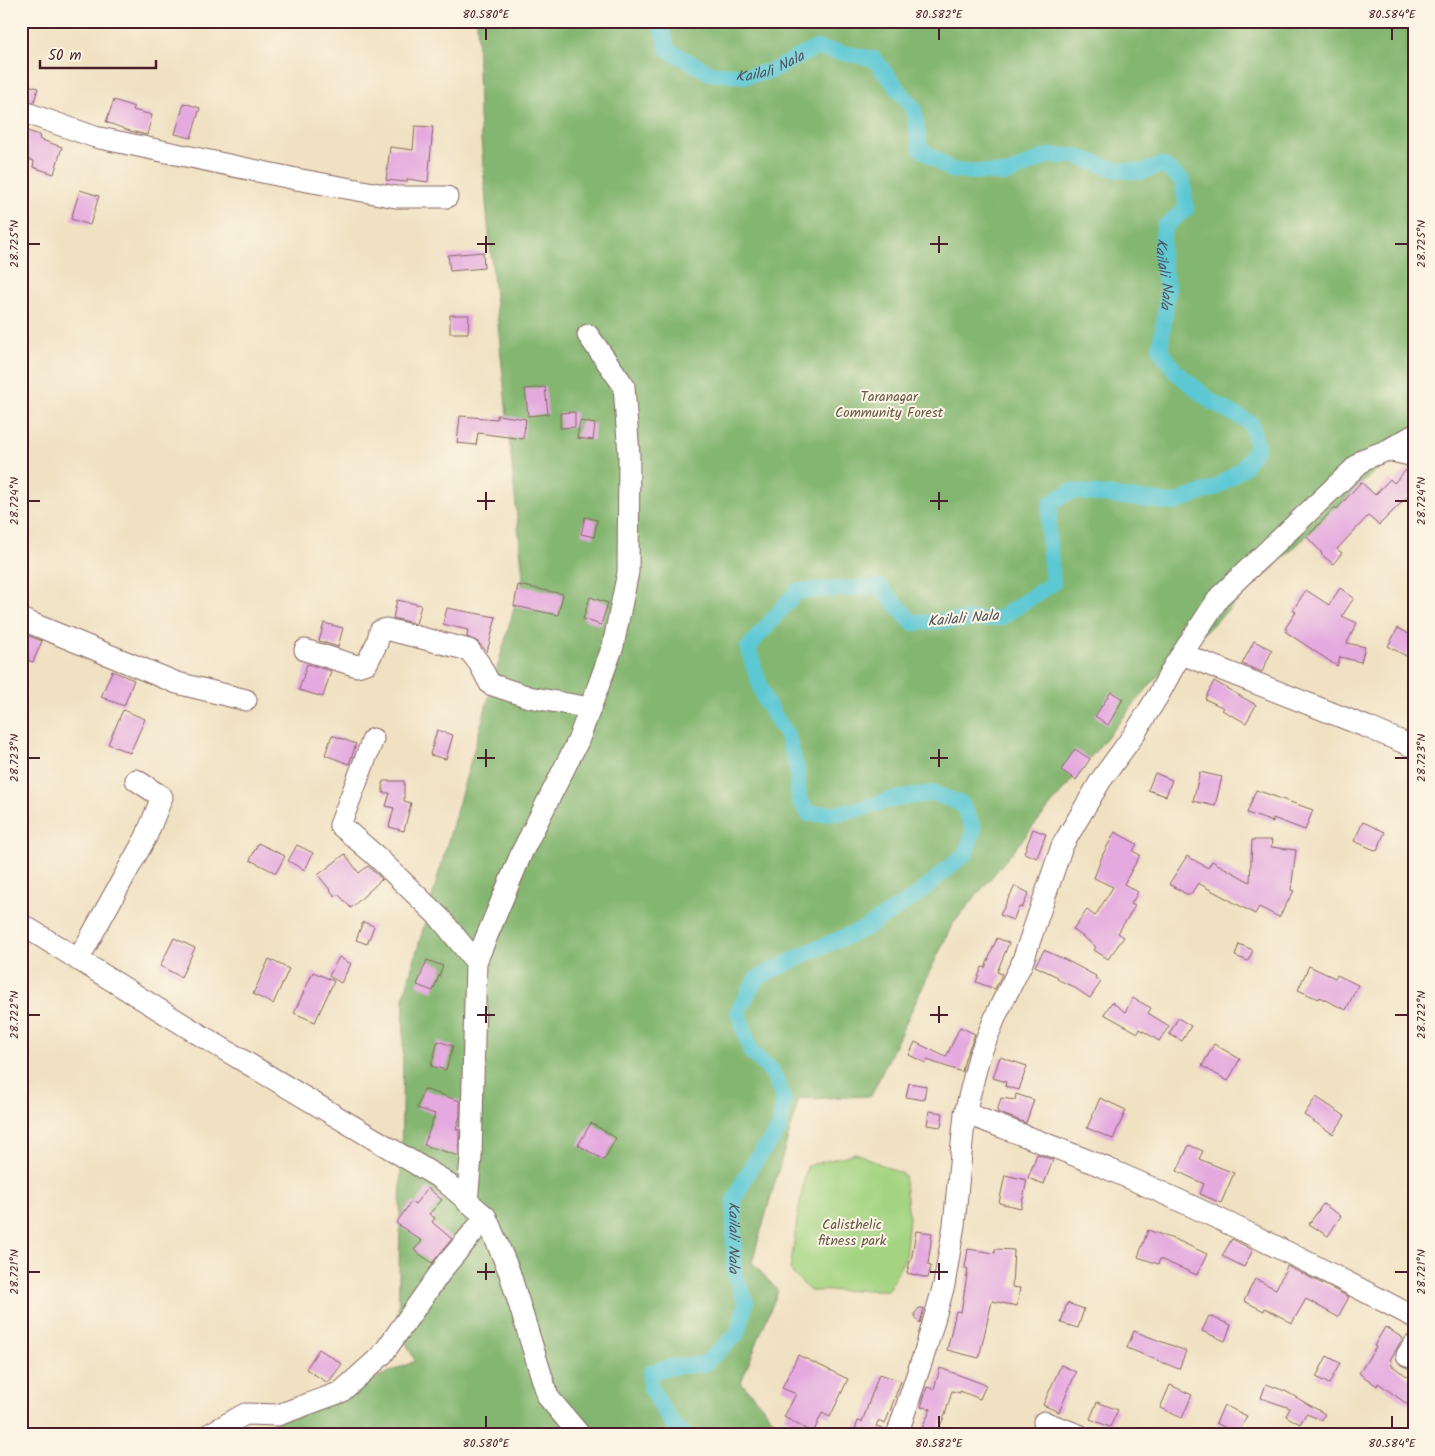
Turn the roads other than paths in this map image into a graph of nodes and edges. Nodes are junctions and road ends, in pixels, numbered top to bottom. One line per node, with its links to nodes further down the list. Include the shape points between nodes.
1 (21, 111): 2 (street, via 96,137 296,179 396,197)
2 (447, 197)
3 (588, 335): 11 (street, via 624,386 629,455 628,572 612,646)
4 (1414, 435): 5 (street)
5 (1388, 450): 6 (street); 9 (street, via 1364,459 1220,596)
6 (1414, 456)
7 (21, 619): 10 (street, via 177,683)
8 (305, 650): 11 (street, via 357,666 367,663 380,631 386,629 469,650 490,684 529,697)
9 (1182, 654): 13 (street); 18 (street, via 1062,846 1022,963 979,1057)
10 (246, 700)
11 (590, 708): 17 (street, via 578,741 522,852)
12 (374, 739): 17 (street, via 340,825 440,918)
13 (1414, 747)
14 (136, 780): 16 (street, via 162,798 146,837)
15 (21, 924): 16 (street)
16 (78, 960): 19 (street, via 442,1180)
17 (476, 962): 19 (street, via 471,1158)
18 (965, 1113): 21 (street, via 1113,1171 1260,1238); 27 (street, via 954,1225 944,1285)
19 (466, 1202): 20 (street)
20 (486, 1217): 25 (street, via 445,1266 382,1354 341,1392 278,1415 245,1414); 26 (street, via 509,1271 548,1397)
21 (1414, 1318)
22 (1414, 1345): 23 (street, via 1407,1354)
23 (1414, 1359)
24 (1044, 1422): 28 (street)
25 (208, 1435)
26 (580, 1435)
27 (897, 1435)
28 (1079, 1435)

